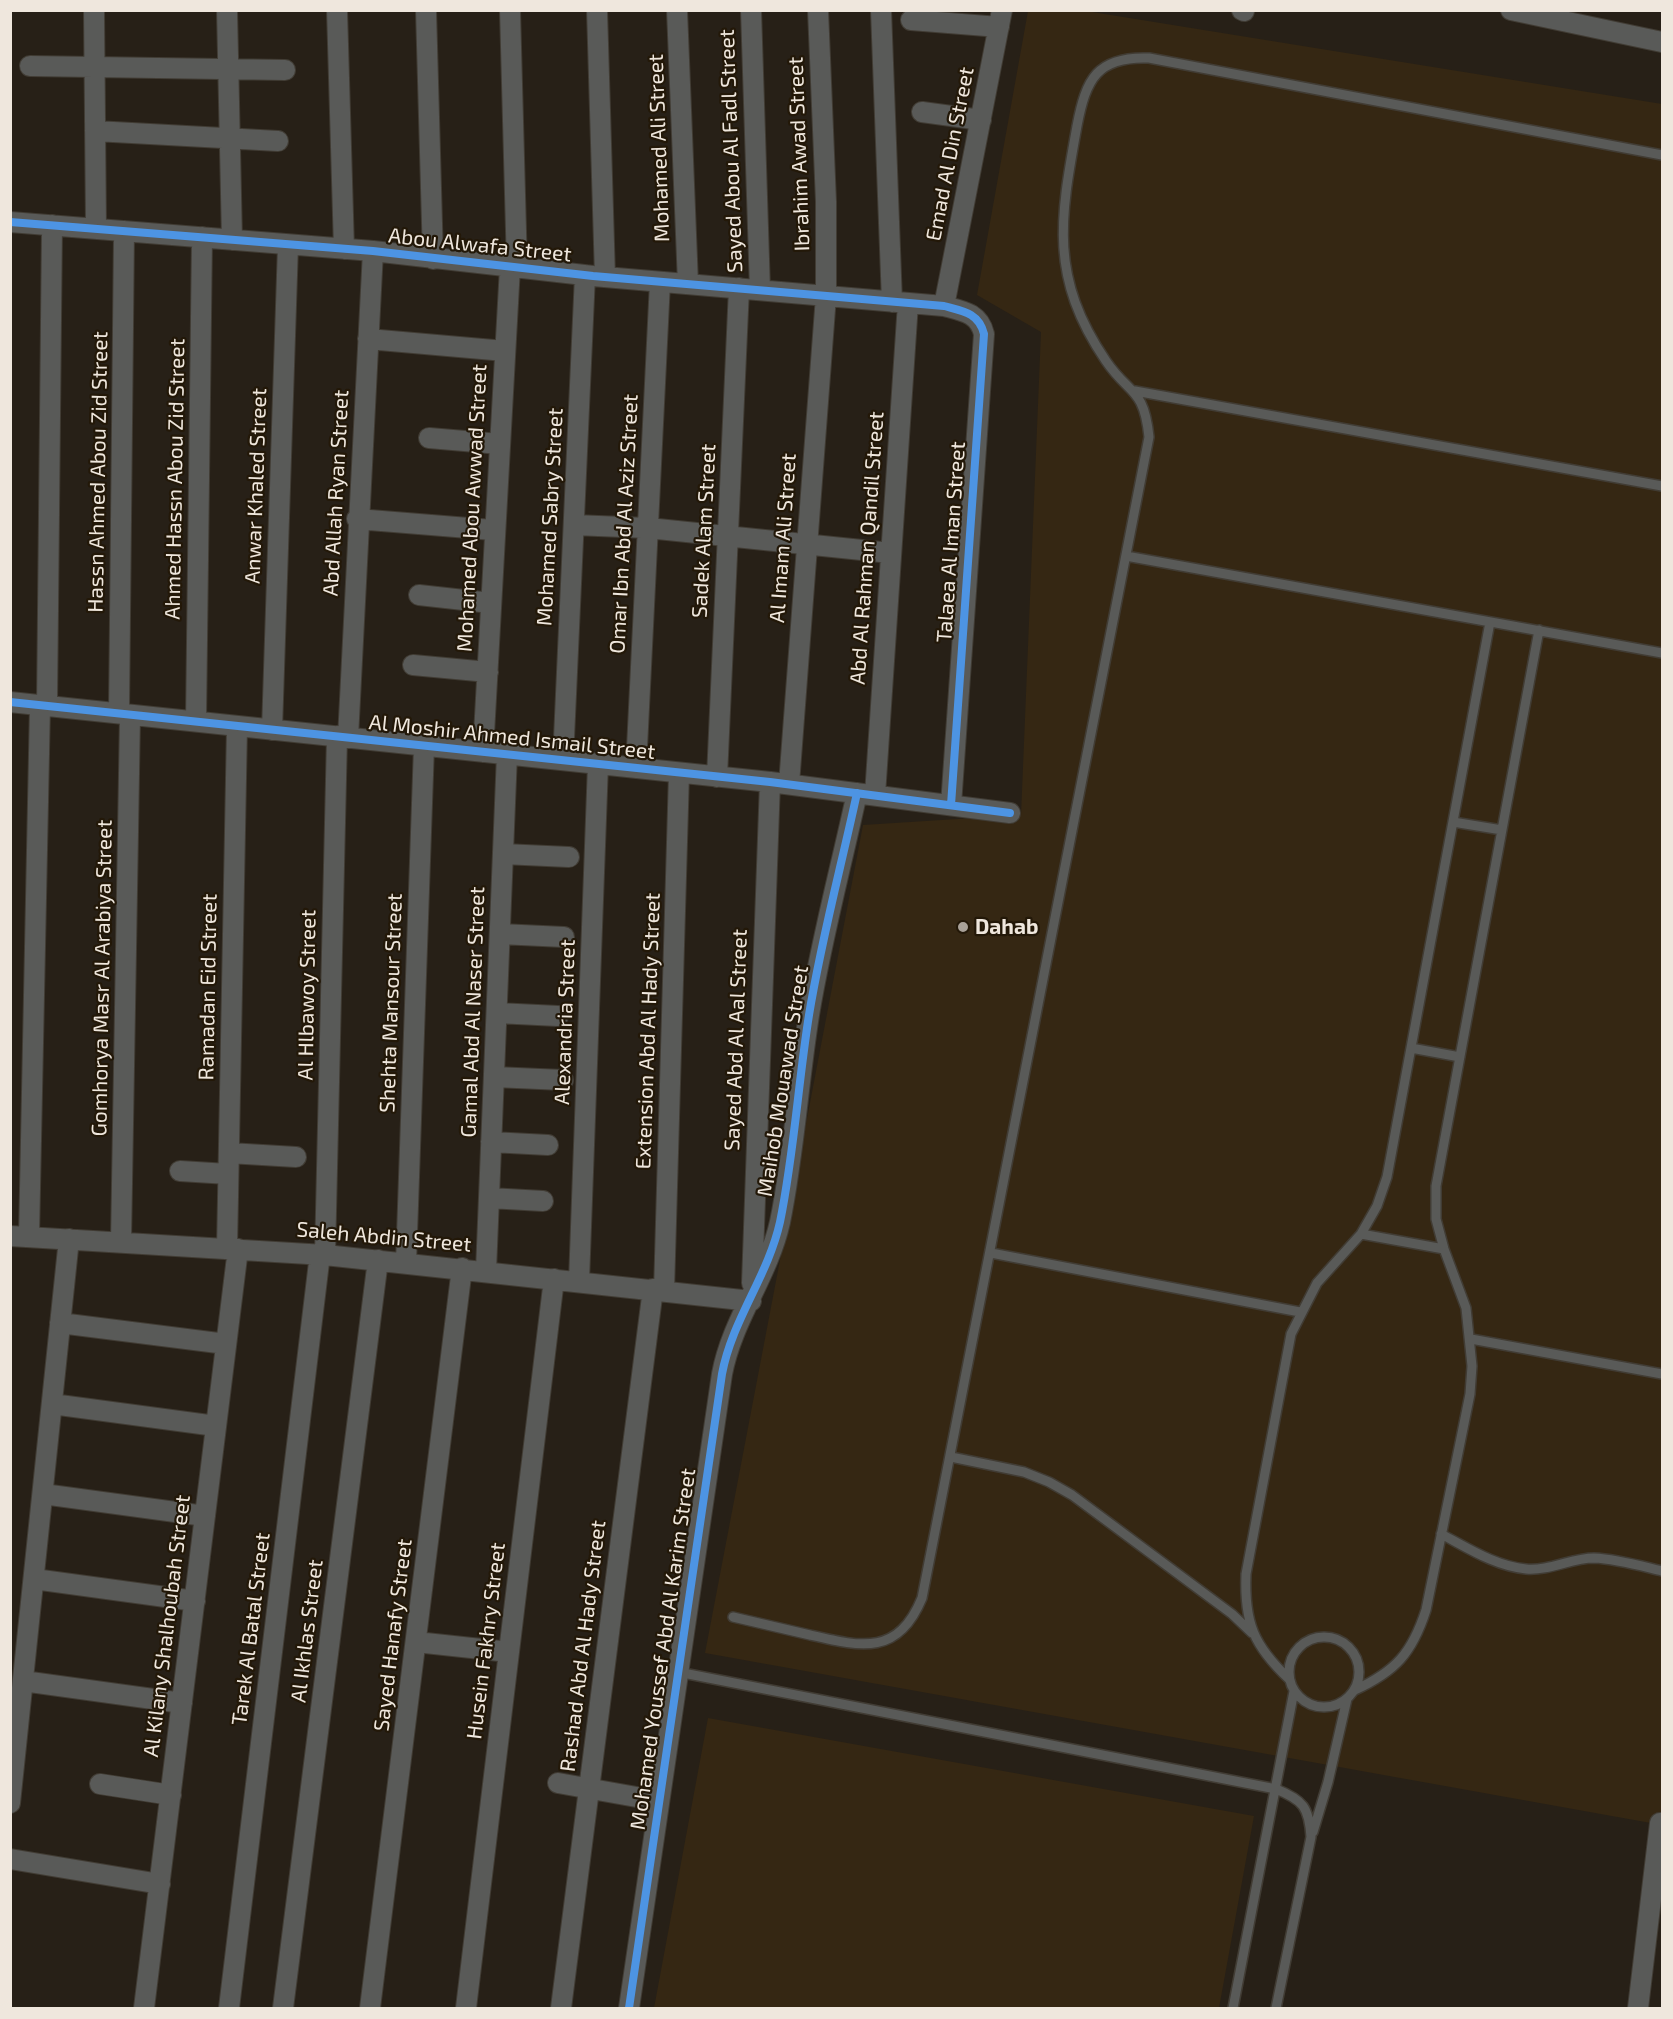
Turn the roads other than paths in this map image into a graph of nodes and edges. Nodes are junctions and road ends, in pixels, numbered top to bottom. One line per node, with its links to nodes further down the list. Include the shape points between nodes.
1 (94, 10): 17 (street)
2 (227, 10): 18 (street)
3 (337, 10): 33 (street)
4 (426, 10): 35 (street)
5 (510, 10): 36 (street, Mohamed Abou Awwad Street)
6 (597, 10): 38 (street)
7 (677, 10): 40 (street, Mohamed Ali Street)
8 (751, 10): 42 (street, Sayed Abou Al Fadl Street)
9 (818, 10): 43 (street, Ibrahim Awad Street)
10 (881, 10): 44 (street, Abd Al Rahman Qandil Street)
11 (1510, 10): 13 (street)
12 (1000, 19): 14 (street); 21 (street, Emad Al Din Street)
13 (1593, 19): 15 (street)
14 (911, 20)
15 (1662, 42)
16 (30, 66): 17 (street)
17 (95, 67): 18 (street); 22 (street)
18 (228, 69): 19 (street); 23 (street)
19 (285, 70)
20 (922, 112): 21 (street)
21 (981, 120): 45 (street, Emad Al Din Street)
22 (95, 131): 23 (street); 28 (street)
23 (230, 138): 24 (street); 31 (street)
24 (278, 141)
25 (1662, 154): 48 (lane, via 1149,58 1125,57 1104,67 1088,84 1081,105 1063,206 1063,247 1070,288 1085,327 1107,363)
26 (10, 222): 27 (street, Abou Alwafa Street)
27 (52, 225): 28 (street, Abou Alwafa Street); 68 (street)
28 (96, 229): 29 (street, Abou Alwafa Street)
29 (124, 231): 30 (street, Abou Alwafa Street); 69 (street, Hassn Ahmed Abou Zid Street)
30 (202, 237): 31 (street, Abou Alwafa Street); 70 (street, Ahmed Hassn Abou Zid Street)
31 (232, 240): 32 (street, Abou Alwafa Street)
32 (288, 244): 33 (street, Abou Alwafa Street); 72 (street, Anwar Khaled Street)
33 (344, 249): 34 (street, Abou Alwafa Street)
34 (373, 251): 35 (street, Abou Alwafa Street); 46 (street, Abd Allah Ryan Street)
35 (433, 259): 36 (street, Abou Alwafa Street)
36 (513, 267): 37 (street, Abou Alwafa Street); 47 (street, Mohamed Abou Awwad Street)
37 (585, 275): 38 (street, Abou Alwafa Street); 53 (street, Mohamed Sabry Street)
38 (605, 277): 39 (street, Abou Alwafa Street)
39 (660, 282): 40 (street, Abou Alwafa Street); 54 (street, Omar Ibn Abd Al Aziz Street)
40 (688, 284): 41 (street, Abou Alwafa Street)
41 (739, 288): 42 (street, Abou Alwafa Street); 56 (street, Sadek Alam Street)
42 (760, 290): 43 (street, Abou Alwafa Street)
43 (826, 296): 44 (street, Abou Alwafa Street); 57 (street, Al Imam Ali Street)
44 (900, 302): 45 (street, Abou Alwafa Street); 58 (street, Abd Al Rahman Qandil Street)
45 (944, 306): 84 (street, Talaea Al Iman Street, via 976,317 984,334)
46 (368, 339): 47 (street); 52 (street, Abd Allah Ryan Street)
47 (505, 351): 50 (street, Mohamed Abou Awwad Street)
48 (1135, 391): 51 (lane); 59 (lane, via 1147,412 1149,436)
49 (429, 438): 50 (street)
50 (500, 444): 55 (street, Mohamed Abou Awwad Street)
51 (1662, 486)
52 (357, 519): 55 (street); 73 (street, Abd Allah Ryan Street)
53 (574, 525): 54 (street); 77 (street, Mohamed Sabry Street)
54 (648, 528): 56 (street); 79 (street, Omar Ibn Abd Al Aziz Street)
55 (494, 530): 61 (street, Mohamed Abou Awwad Street)
56 (728, 537): 57 (street); 81 (street, Sadek Alam Street)
57 (806, 544): 58 (street); 82 (street, Al Imam Ali Street)
58 (891, 553): 83 (street, Abd Al Rahman Qandil Street)
59 (1126, 556): 62 (lane); 112 (lane)
60 (419, 595): 61 (street)
61 (491, 603): 66 (street, Mohamed Abou Awwad Street)
62 (1490, 622): 63 (lane); 86 (lane)
63 (1539, 630): 64 (lane); 87 (lane)
64 (1662, 653)
65 (413, 665): 66 (street)
66 (488, 672): 75 (street, Mohamed Abou Awwad Street)
67 (10, 702): 68 (street, Al Moshir Ahmed Ismail Street)
68 (44, 705): 69 (street, Al Moshir Ahmed Ismail Street); 107 (street)
69 (125, 714): 70 (street, Al Moshir Ahmed Ismail Street); 109 (street, Gomhorya Masr Al Arabiya Street)
70 (196, 721): 71 (street, Al Moshir Ahmed Ismail Street)
71 (237, 726): 72 (street, Al Moshir Ahmed Ismail Street); 100 (street, Ramadan Eid Street)
72 (272, 730): 73 (street, Al Moshir Ahmed Ismail Street)
73 (343, 737): 74 (street, Al Moshir Ahmed Ismail Street); 113 (street, Al Hlbawoy Street)
74 (424, 746): 75 (street, Al Moshir Ahmed Ismail Street); 115 (street, Shehta Mansour Street)
75 (483, 752): 76 (street, Al Moshir Ahmed Ismail Street)
76 (507, 754): 77 (street, Al Moshir Ahmed Ismail Street); 88 (street, Gamal Abd Al Naser Street)
77 (563, 760): 78 (street, Al Moshir Ahmed Ismail Street)
78 (598, 764): 79 (street, Al Moshir Ahmed Ismail Street); 119 (street, Alexandria Street)
79 (636, 768): 80 (street, Al Moshir Ahmed Ismail Street)
80 (679, 773): 81 (street, Al Moshir Ahmed Ismail Street); 120 (street, Extension Abd Al Hady Street)
81 (717, 777): 82 (street, Al Moshir Ahmed Ismail Street)
82 (779, 783): 83 (street, Al Moshir Ahmed Ismail Street); 121 (street, Sayed Abd Al Aal Street)
83 (866, 794): 84 (street, Al Moshir Ahmed Ismail Street); 121 (street, Maihob Mouawad Street, via 809,1013 779,1224)
84 (951, 805): 85 (street, Al Moshir Ahmed Ismail Street)
85 (1010, 813)
86 (1453, 822): 87 (lane); 94 (lane)
87 (1502, 830): 95 (lane)
88 (503, 854): 89 (street); 90 (street, Gamal Abd Al Naser Street)
89 (569, 857)
90 (500, 934): 91 (street); 92 (street, Gamal Abd Al Naser Street)
91 (564, 937)
92 (496, 1013): 93 (street); 96 (street, Gamal Abd Al Naser Street)
93 (558, 1016)
94 (1411, 1048): 95 (lane); 106 (lane, via 1387,1177)
95 (1460, 1057): 111 (lane, via 1436,1186 1436,1219)
96 (494, 1077): 97 (street); 98 (street, Gamal Abd Al Naser Street)
97 (562, 1080)
98 (491, 1142): 99 (street); 104 (street, Gamal Abd Al Naser Street)
99 (548, 1145)
100 (229, 1153): 101 (street); 103 (street, Ramadan Eid Street)
101 (296, 1157)
102 (180, 1171): 103 (street)
103 (228, 1174): 110 (street, Ramadan Eid Street)
104 (489, 1198): 105 (street); 117 (street, Gamal Abd Al Naser Street)
105 (543, 1201)
106 (1361, 1234): 111 (lane); 122 (lane, via 1317,1283)
107 (20, 1236): 108 (street, Saleh Abdin Street)
108 (69, 1239): 109 (street, Saleh Abdin Street); 123 (street)
109 (121, 1242): 110 (street, Saleh Abdin Street)
110 (233, 1249): 113 (street, Saleh Abdin Street); 125 (street, Al Kilany Shalhoubah Street)
111 (1444, 1249): 124 (lane, via 1466,1308)
112 (991, 1253): 122 (lane); 129 (lane)
113 (323, 1254): 114 (street, Saleh Abdin Street); 159 (street, Tarek Al Batal Street)
114 (378, 1260): 115 (street, Saleh Abdin Street); 160 (street, Al Ikhlas Street)
115 (406, 1263): 116 (street, Saleh Abdin Street)
116 (462, 1268): 117 (street, Saleh Abdin Street); 138 (street, Sayed Hanafy Street)
117 (486, 1271): 118 (street, Saleh Abdin Street)
118 (554, 1279): 119 (street, Saleh Abdin Street); 139 (street, Husein Fakhry Street)
119 (579, 1281): 120 (street, Saleh Abdin Street)
120 (658, 1290): 121 (street, Saleh Abdin Street); 149 (street, Rashad Abd Al Hady Street)
121 (751, 1300): 140 (street, Mohamed Youssef Abd Al Karim Street, via 737,1323 725,1357)
122 (1300, 1312): 137 (lane, via 1285,1358 1246,1574 1245,1604)
123 (60, 1323): 125 (street); 127 (street)
124 (1471, 1339): 126 (lane); 132 (lane, via 1470,1394)
125 (226, 1344): 128 (street, Al Kilany Shalhoubah Street)
126 (1662, 1374)
127 (52, 1404): 128 (street); 130 (street)
128 (216, 1426): 131 (street, Al Kilany Shalhoubah Street)
129 (951, 1457): 136 (lane, via 922,1598 913,1619 898,1635 877,1644 854,1645); 137 (lane, via 1024,1472 1072,1495)
130 (43, 1494): 131 (street); 134 (street)
131 (205, 1516): 135 (street, Al Kilany Shalhoubah Street)
132 (1441, 1534): 133 (lane, via 1503,1564 1527,1569 1594,1558); 143 (lane, via 1417,1637 1402,1660 1380,1678)
133 (1662, 1571)
134 (34, 1579): 135 (street); 142 (street)
135 (195, 1601): 146 (street, Al Kilany Shalhoubah Street)
136 (732, 1617)
137 (1252, 1633): 141 (lane, via 1267,1659)
138 (416, 1642): 139 (street); 161 (street, Sayed Hanafy Street)
139 (509, 1652): 162 (street, Husein Fakhry Street)
140 (678, 1672): 150 (lane); 152 (street, Mohamed Youssef Abd Al Karim Street)
141 (1289, 1679): 143 (lane, via 1292,1656 1300,1646 1316,1638 1335,1638 1354,1654 1359,1665); 144 (lane)
142 (23, 1681): 146 (street); 153 (street)
143 (1355, 1689): 145 (lane)
144 (1294, 1691): 145 (lane, via 1304,1702 1319,1707 1334,1706); 150 (lane)
145 (1347, 1699): 155 (lane)
146 (182, 1703): 151 (street, Al Kilany Shalhoubah Street)
147 (558, 1783): 149 (street)
148 (100, 1784): 151 (street)
149 (589, 1789): 152 (street); 163 (street, Rashad Abd Al Hady Street)
150 (1276, 1789): 155 (lane, via 1298,1798 1310,1816); 165 (lane)
151 (171, 1795): 157 (street, Al Kilany Shalhoubah Street)
152 (659, 1801): 164 (street, Mohamed Youssef Abd Al Karim Street)
153 (10, 1803)
154 (1660, 1822): 167 (street)
155 (1311, 1837): 166 (lane)
156 (10, 1859): 157 (street)
157 (160, 1884): 158 (street, Al Kilany Shalhoubah Street)
158 (144, 2008)
159 (229, 2008)
160 (283, 2008)
161 (370, 2008)
162 (466, 2008)
163 (561, 2008)
164 (629, 2008)
165 (1233, 2008)
166 (1276, 2008)
167 (1638, 2008)

